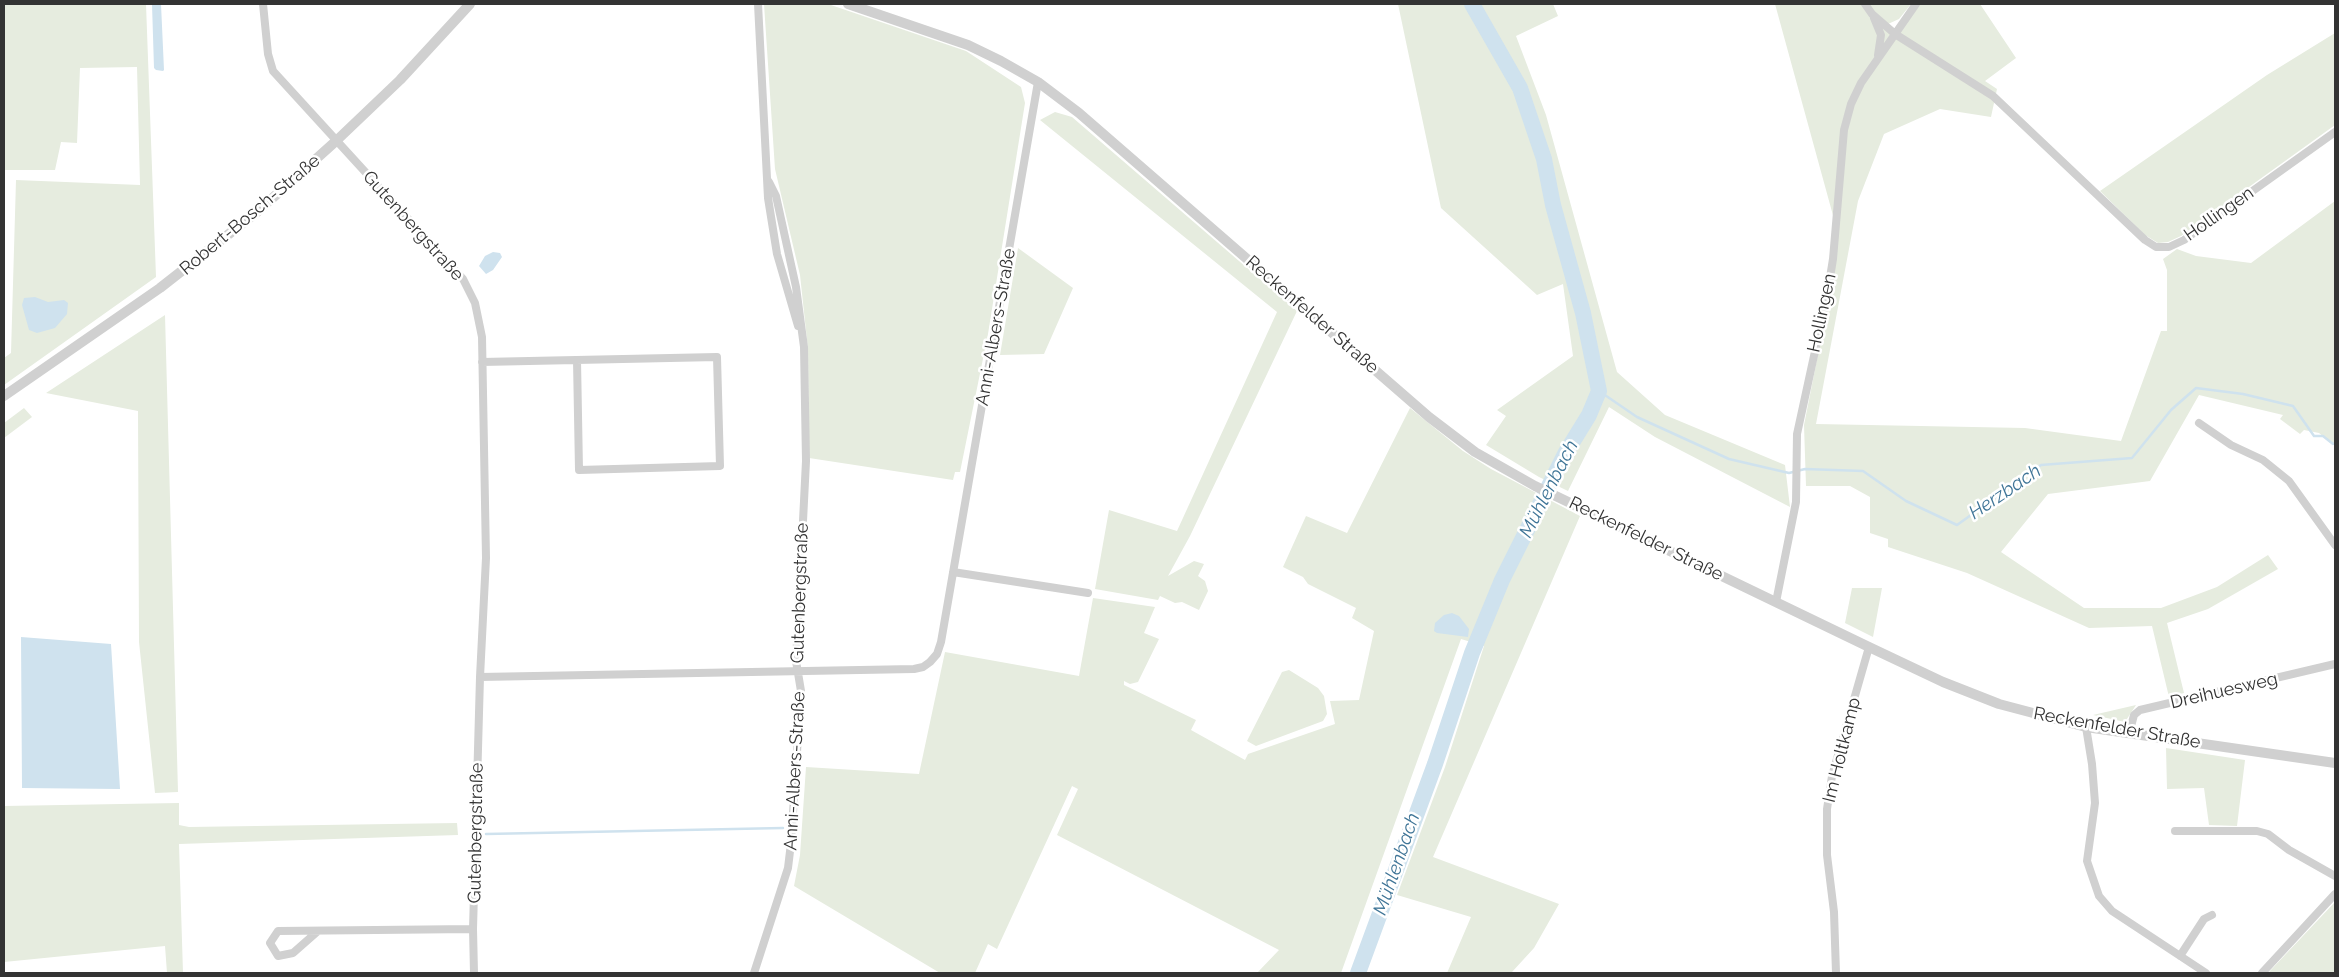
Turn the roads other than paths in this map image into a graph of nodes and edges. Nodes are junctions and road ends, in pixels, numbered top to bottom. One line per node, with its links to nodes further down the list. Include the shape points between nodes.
1 (263, 4): 12 (street, Gutenbergstraße, via 273,71)
2 (470, 4): 12 (street, Robert-Bosch-Straße, via 421,59)
3 (758, 4): 23 (street, Gutenbergstraße, via 768,198 777,254 804,348 806,461)
4 (848, 4): 10 (street, Reckenfelder Straße, via 968,45)
5 (1865, 4): 7 (street, Hollingen)
6 (1916, 4): 8 (street, Hollingen)
7 (1872, 14): 8 (street, Hollingen); 9 (street, via 1880,35)
8 (1895, 34): 9 (street, Hollingen); 11 (street, Hollingen, via 1993,96 2156,247 2169,247 2184,240)
9 (1876, 59): 20 (street, Hollingen, via 1851,104 1844,130 1827,296 1797,434 1796,502)
10 (1038, 82): 18 (street, Anni-Albers-Straße); 20 (street, Reckenfelder Straße, via 1079,112 1436,423 1474,452 1535,486)
11 (2335, 132)
12 (336, 141): 14 (street, Gutenbergstraße, via 463,279 478,314); 15 (street, Robert-Bosch-Straße, via 257,212 174,278)
13 (577, 360): 13 (street, via 718,357 720,466 579,470); 14 (street)
14 (482, 362): 24 (street, Gutenbergstraße, via 486,544)
15 (4, 396)
16 (2199, 423): 17 (street, via 2230,445 2263,460 2289,481)
17 (2335, 545)
18 (953, 572): 19 (street); 23 (street, Anni-Albers-Straße, via 941,642 937,654 923,667)
19 (1088, 593)
20 (1776, 602): 21 (street, Reckenfelder Straße)
21 (1869, 647): 25 (street, Reckenfelder Straße, via 1999,704); 37 (street, Im Holtkamp, via 1832,776 1827,809 1827,855 1834,912)
22 (2335, 664): 26 (street, Dreihuesweg, via 2140,710 2134,715)
23 (798, 672): 24 (street, Gutenbergstraße); 36 (street, Anni-Albers-Straße, via 801,690 788,868)
24 (480, 677): 32 (street, Gutenbergstraße)
25 (2086, 727): 26 (street, Reckenfelder Straße); 34 (street, via 2095,804 2088,861 2092,879 2099,896 2112,912)
26 (2129, 734): 27 (street, Reckenfelder Straße)
27 (2335, 763)
28 (2175, 830): 29 (street, via 2268,834)
29 (2335, 876)
30 (2335, 894): 39 (street)
31 (2212, 915): 34 (street, via 2204,919)
32 (473, 929): 33 (street, Gutenbergstraße); 35 (street, Gutenbergstraße)
33 (318, 931): 33 (street, Gutenbergstraße, via 278,931 270,943 278,956 293,953)
34 (2180, 956): 38 (street)
35 (474, 973)
36 (754, 973)
37 (1836, 973)
38 (2206, 973)
39 (2262, 973)

